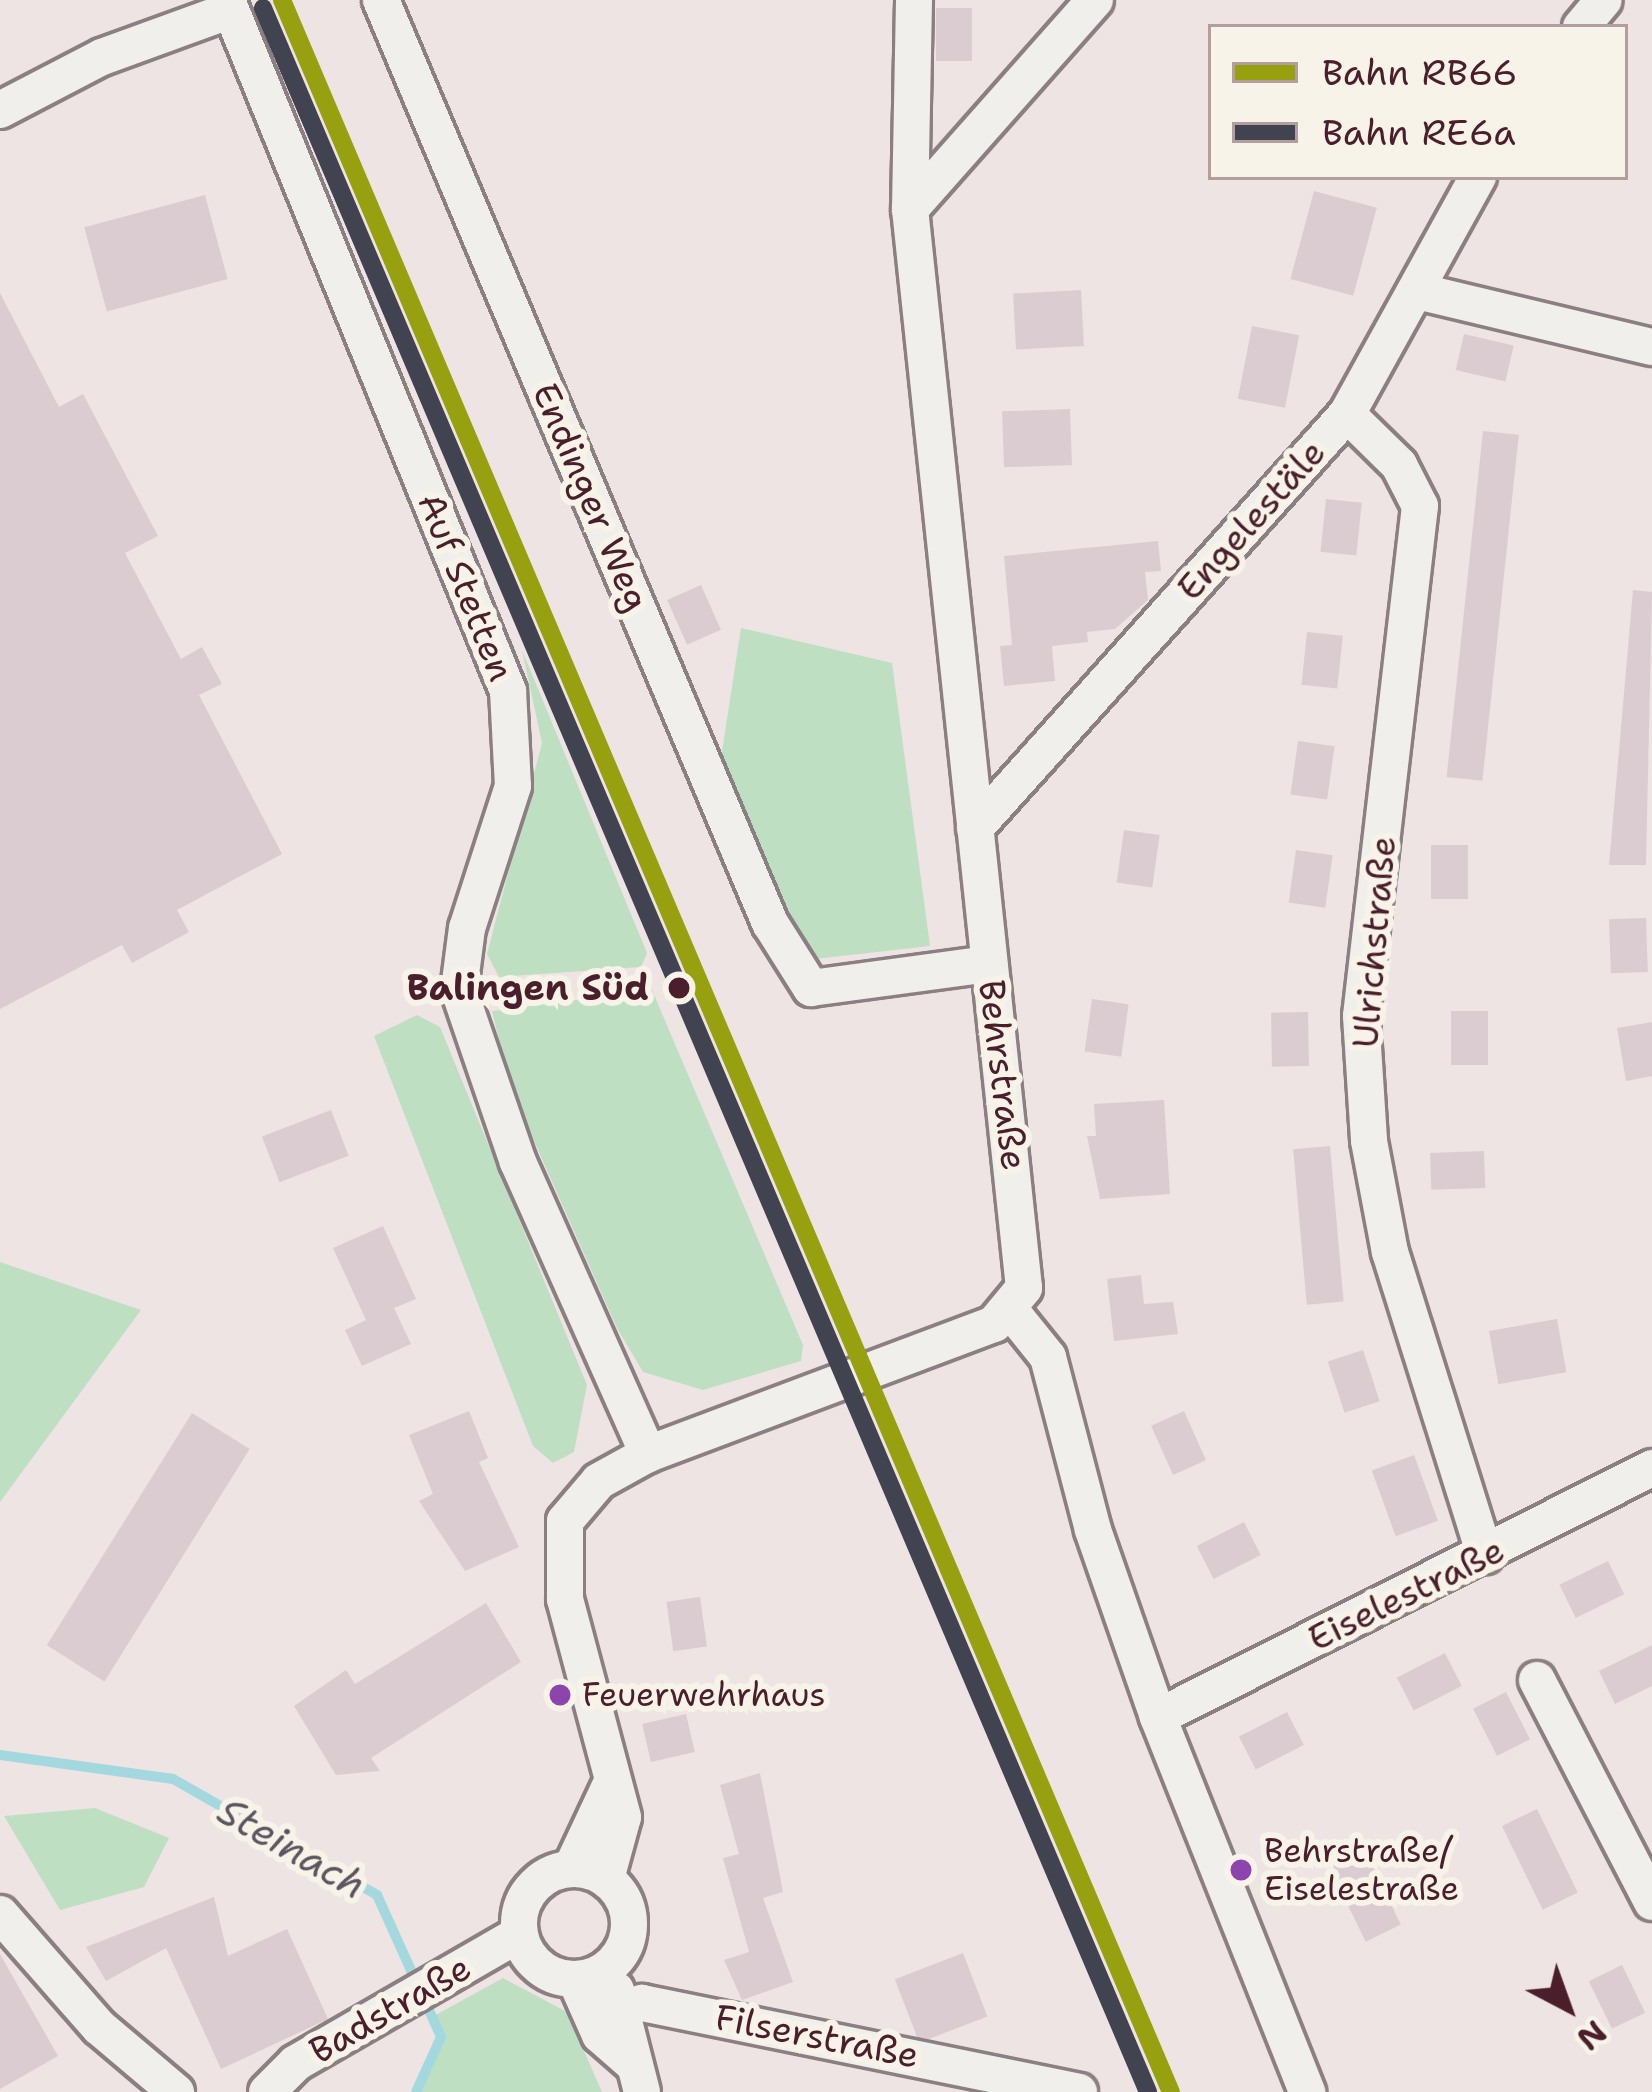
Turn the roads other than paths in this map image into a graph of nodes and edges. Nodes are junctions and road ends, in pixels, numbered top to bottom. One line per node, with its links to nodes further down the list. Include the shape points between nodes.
1 (381, 0): 14 (street, Endinger Weg, via 770,923 811,988)
2 (914, 0): 9 (street, Behrstraße)
3 (1095, 0): 9 (street)
4 (1604, 0): 6 (street)
5 (229, 5): 7 (street); 16 (street, Auf Stetten, via 508,691 513,785 467,928 459,990 518,1162)
6 (1584, 24)
7 (0, 110)
8 (1477, 180): 10 (street, Engelestäle)
9 (910, 209): 13 (street, Behrstraße)
10 (1421, 292): 11 (street); 12 (street, Engelestäle)
11 (1652, 347)
12 (1347, 414): 13 (street, Engelestäle); 18 (street, Ulrichstraße, via 1399,465 1420,506 1361,1016 1369,1142 1390,1252)
13 (975, 828): 14 (street, Behrstraße)
14 (989, 964): 15 (street, Behrstraße, via 1027,1259)
15 (1011, 1311): 16 (street); 20 (street, via 1048,1357 1093,1530)
16 (648, 1454): 21 (street, via 598,1481 565,1521 559,1561 610,1786)
17 (1652, 1468): 18 (street, Eiselestraße)
18 (1486, 1555): 20 (street, Eiselestraße)
19 (1537, 1680): 22 (street)
20 (1158, 1717): 31 (street)
21 (589, 1873): 24 (street, via 533,1886); 25 (street, via 629,1913 628,1938)
22 (1652, 1903)
23 (6, 1933): 28 (street)
24 (519, 1934): 25 (street, via 548,1973); 29 (street, Badstraße, via 296,2062)
25 (592, 1976): 26 (street); 27 (street, via 600,2035)
26 (624, 2008): 27 (street); 30 (street, Filserstraße, via 642,2003)
27 (636, 2077)
28 (176, 2092)
29 (267, 2092)
30 (1079, 2092)
31 (1307, 2092)

